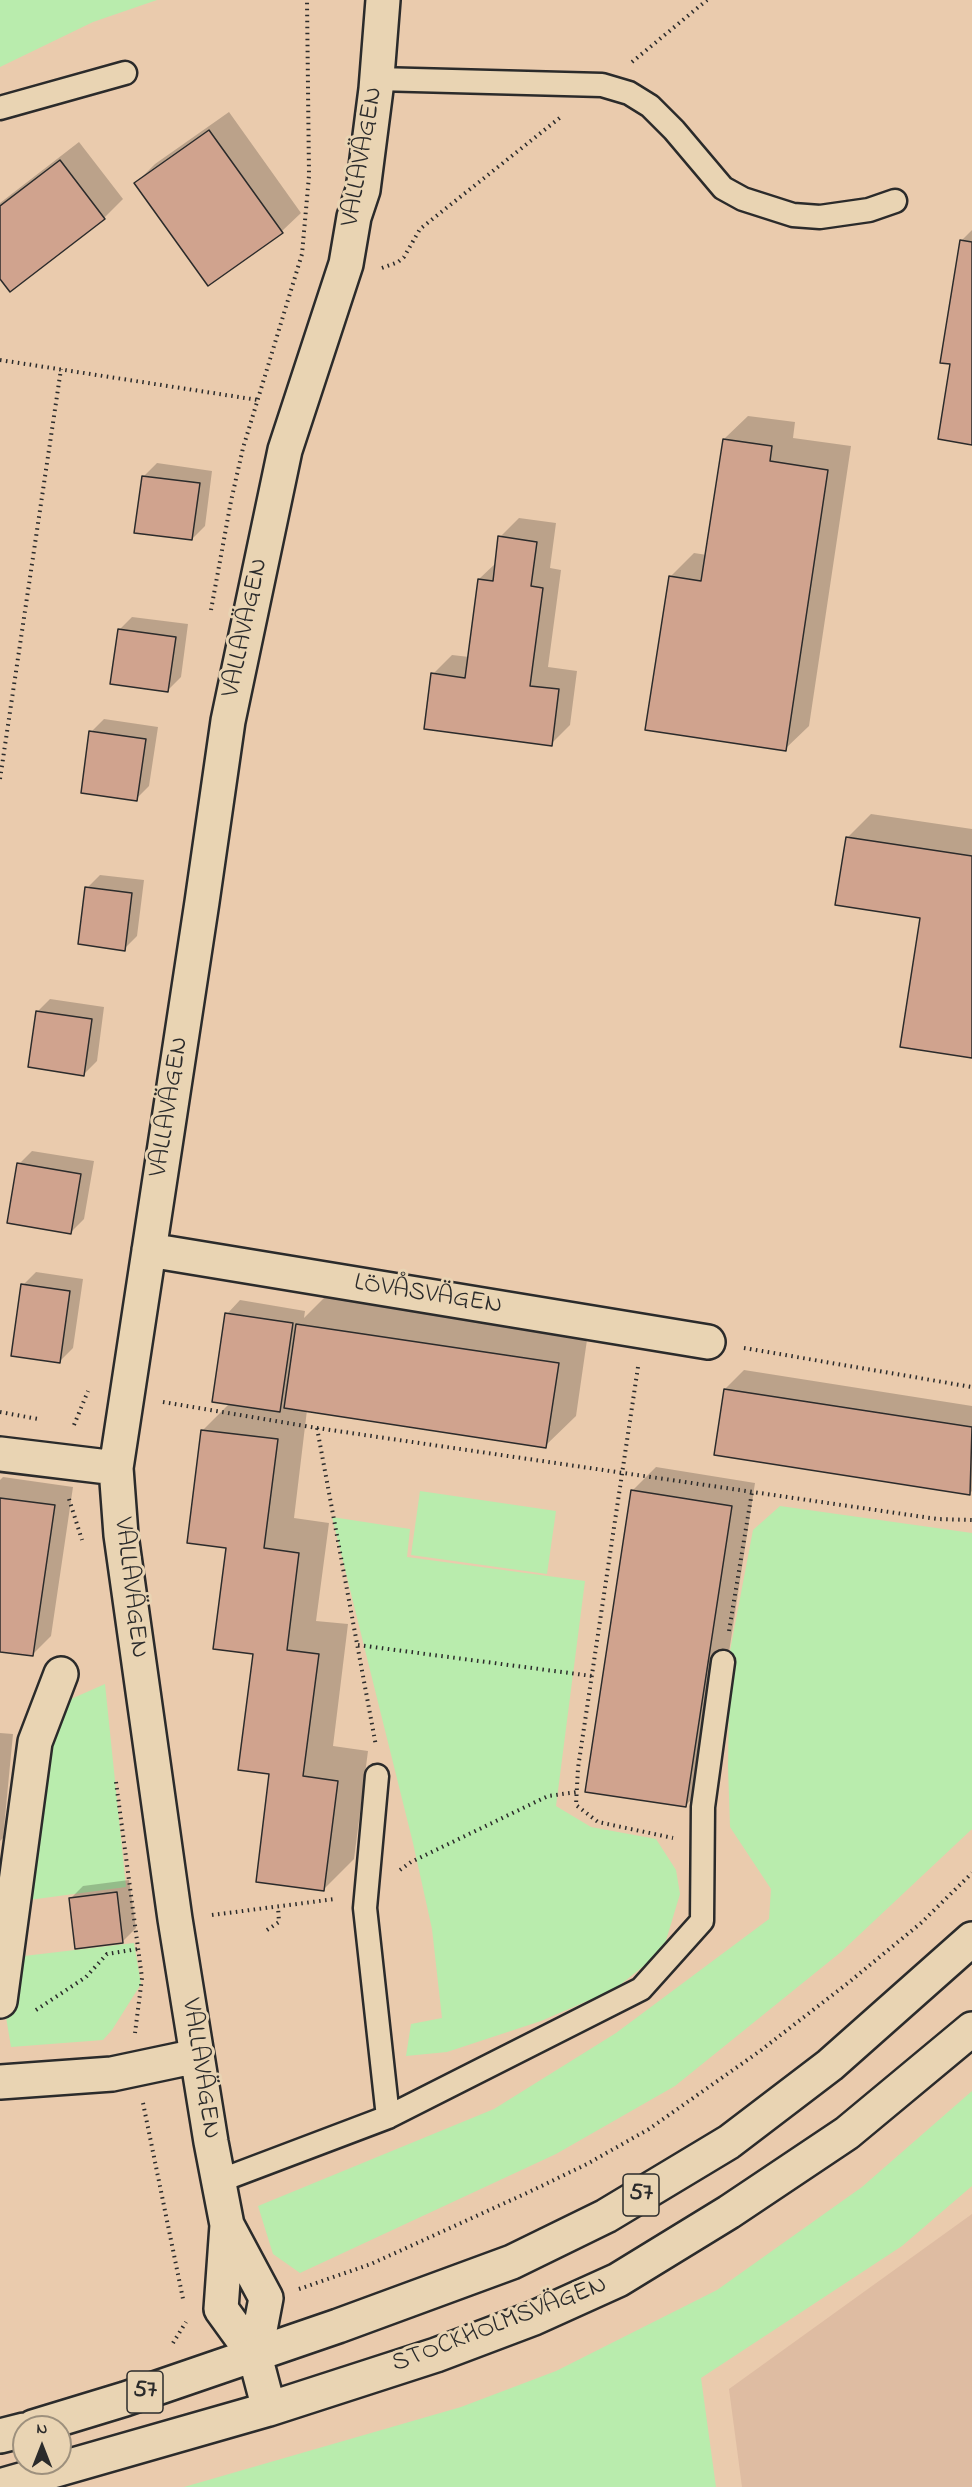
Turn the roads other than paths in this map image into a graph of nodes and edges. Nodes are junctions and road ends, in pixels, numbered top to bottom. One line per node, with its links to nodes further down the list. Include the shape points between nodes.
1 (382, 0): 3 (street, VALLAVÄGEN)
2 (125, 73): 4 (lane)
3 (377, 79): 5 (lane, via 602,85 629,93 650,106 723,189 743,199 793,215 820,217 869,210); 6 (street, VALLAVÄGEN, via 363,190 346,264 285,450 228,721)
4 (0, 108)
5 (895, 201)
6 (149, 1250): 7 (street, LÖVÅSVÄGEN); 9 (street, VALLAVÄGEN)
7 (708, 1342)
8 (0, 1454): 9 (street)
9 (116, 1468): 16 (street, VALLAVÄGEN, via 121,1535)
10 (723, 1662): 18 (lane, via 703,1807 702,1921 642,1989)
11 (61, 1674): 14 (street, via 35,1742)
12 (377, 1776): 18 (lane, via 365,1908)
13 (972, 1939): 21 (street, 57, via 830,2065 738,2135 606,2216 512,2262)
14 (14, 2008)
15 (972, 2029): 22 (street, STOCKHOLMSVÄGEN / 57, via 847,2133 618,2280 457,2347)
16 (197, 2056): 17 (street, via 112,2074); 19 (street, VALLAVÄGEN)
17 (0, 2082)
18 (388, 2117): 19 (lane)
19 (219, 2181): 20 (street, VALLAVÄGEN)
20 (227, 2225): 21 (street, VALLAVÄGEN, via 266,2298); 21 (street, VALLAVÄGEN, via 221,2309)
21 (255, 2356): 22 (street); 23 (street, 57)
22 (269, 2409): 24 (street, STOCKHOLMSVÄGEN / 57)
23 (71, 2415)
24 (0, 2487)

